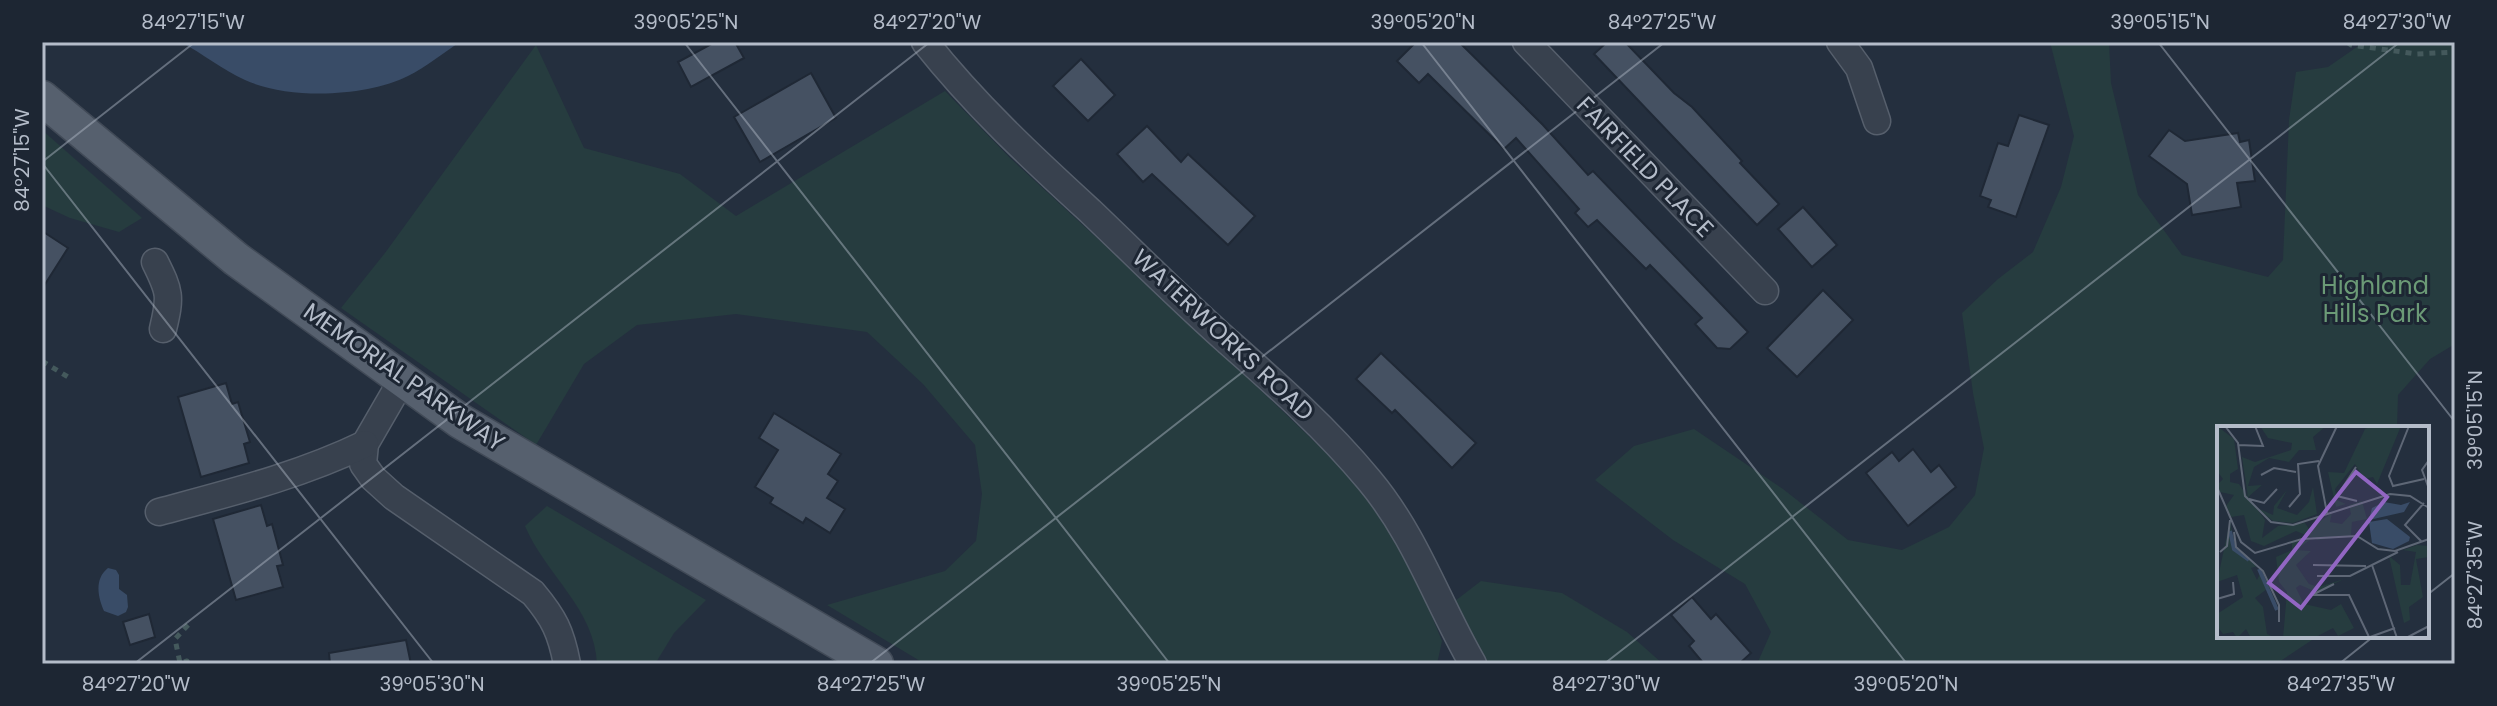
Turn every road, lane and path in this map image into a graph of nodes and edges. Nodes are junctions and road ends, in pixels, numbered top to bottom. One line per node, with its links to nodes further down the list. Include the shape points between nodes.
1 (925, 42): 20 (street, WATERWORKS ROAD, via 1019,145 1323,427 1414,543)
2 (1526, 42): 9 (street, FAIRFIELD PLACE)
3 (1840, 42): 7 (street, via 1859,68)
4 (2347, 42): 5 (path, via 2417,54)
5 (2455, 52)
6 (42, 98): 13 (main road, MEMORIAL PARKWAY, via 236,259)
7 (1877, 121)
8 (155, 262): 10 (street, via 170,301)
9 (1765, 291)
10 (163, 329)
11 (42, 361): 12 (path)
12 (68, 377)
13 (402, 380): 14 (street); 19 (main road, MEMORIAL PARKWAY, via 460,421)
14 (365, 444): 15 (street, via 288,476); 18 (street, via 363,464 394,497 533,593 561,634)
15 (159, 512)
16 (189, 624): 17 (path, via 175,639 180,663)
17 (187, 664)
18 (567, 664)
19 (876, 664)
20 (1473, 664)

